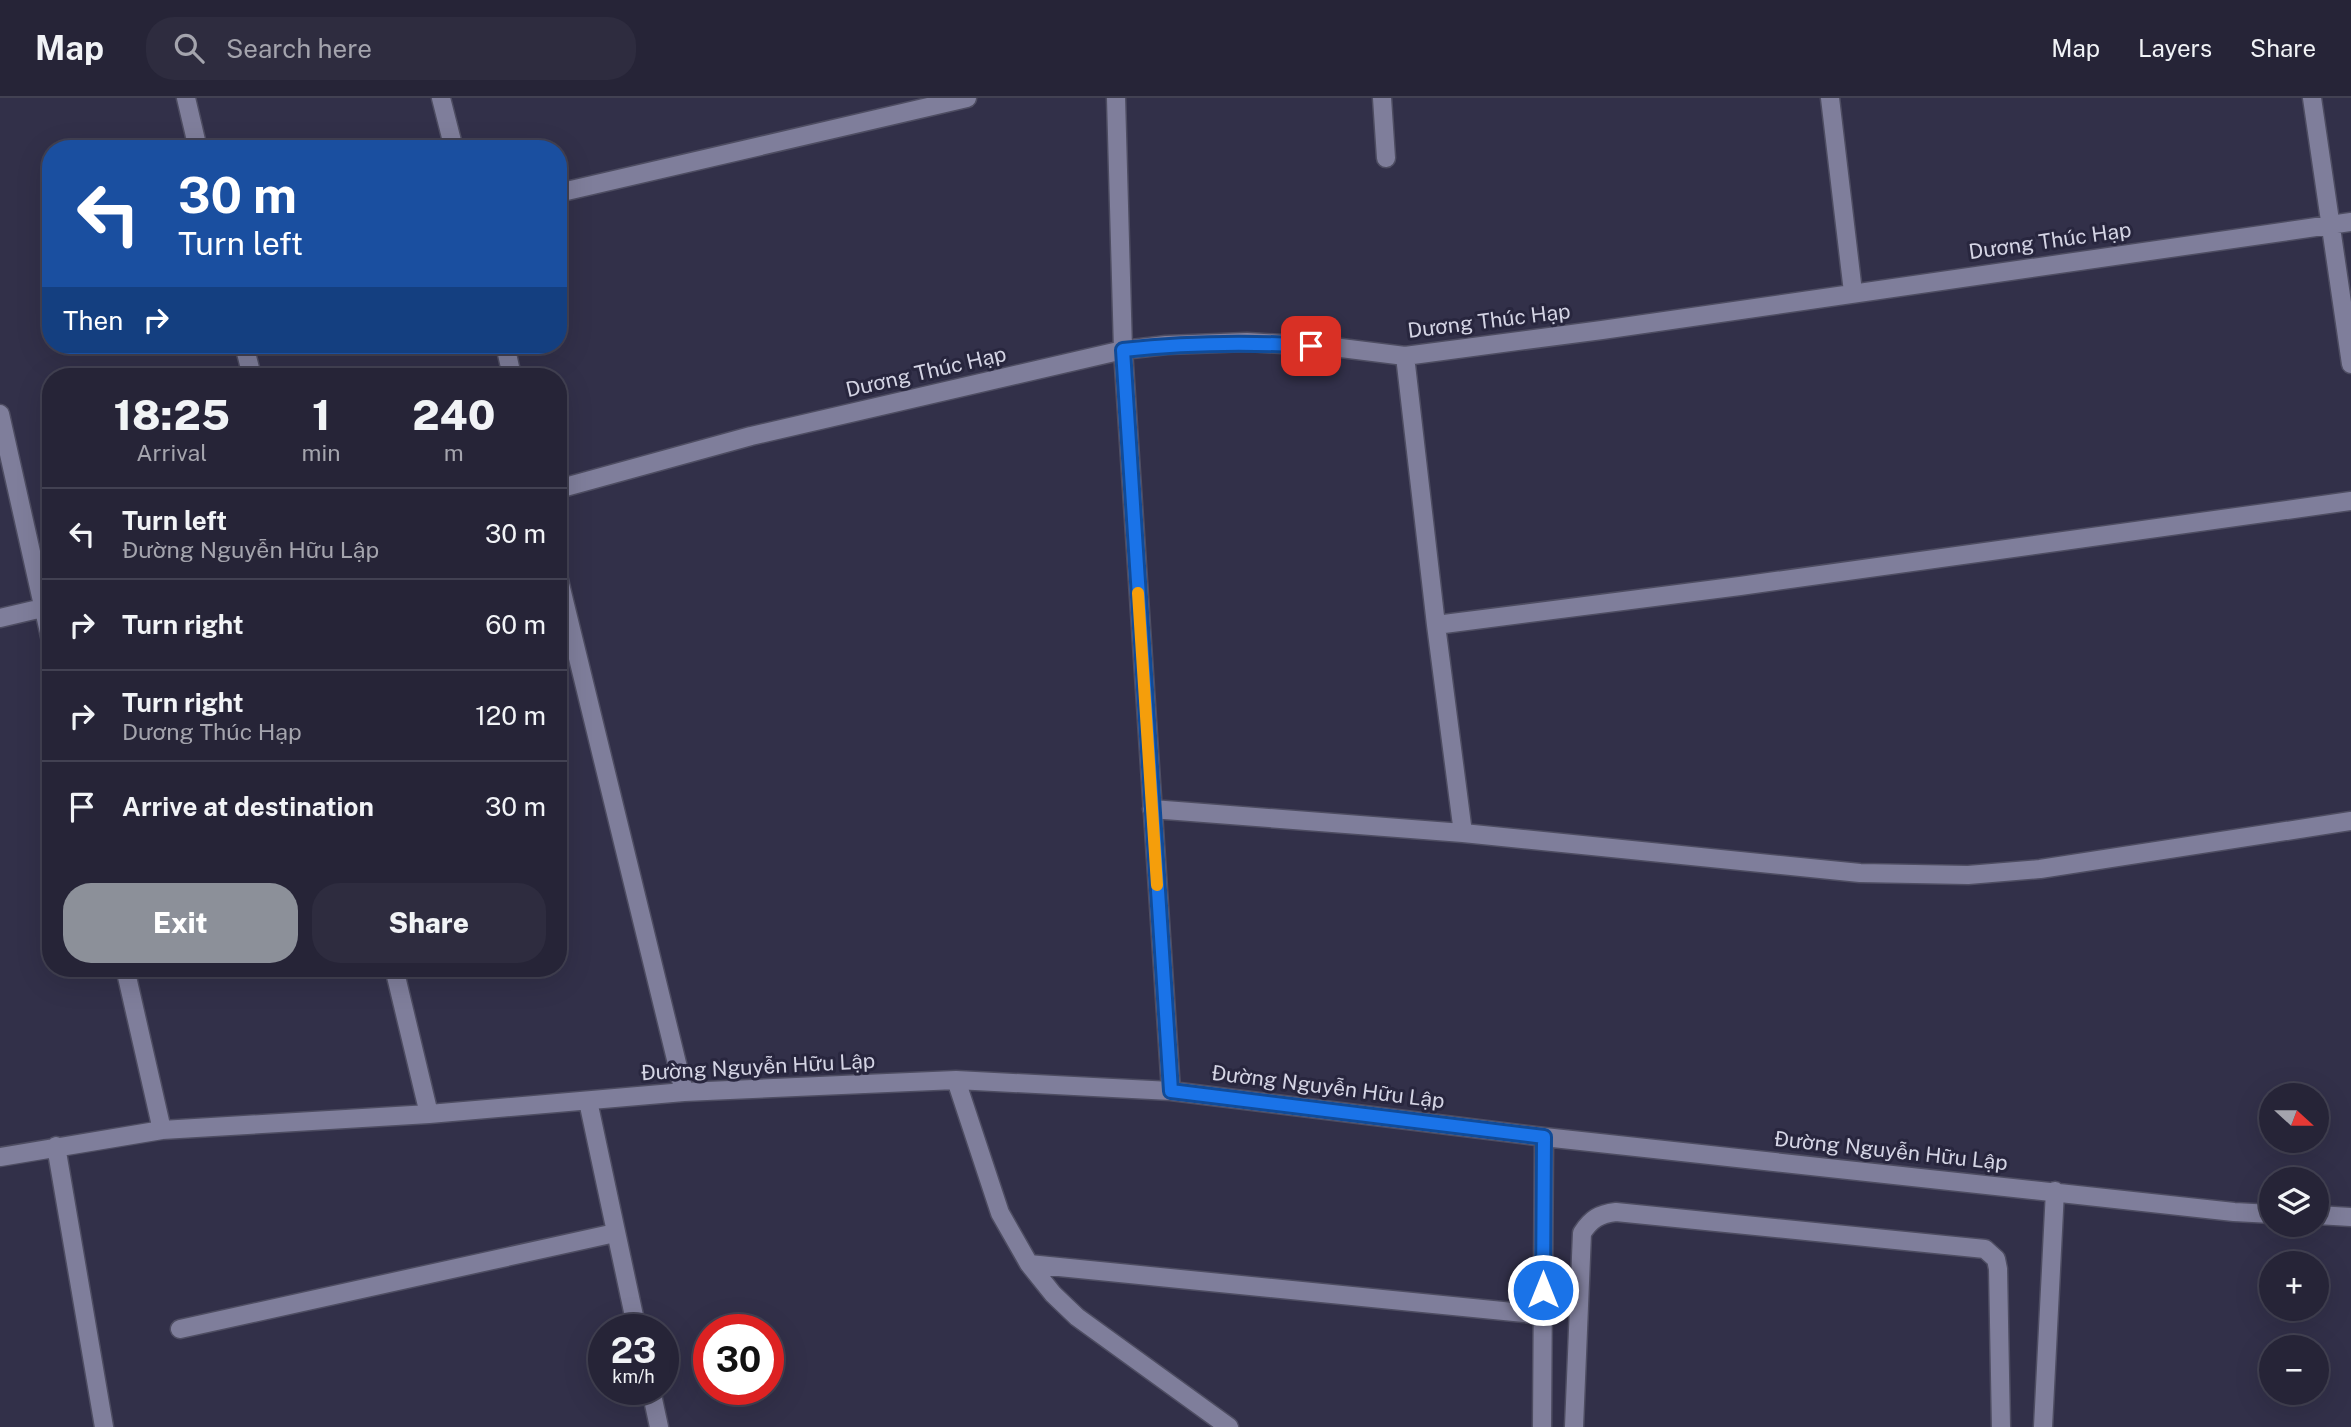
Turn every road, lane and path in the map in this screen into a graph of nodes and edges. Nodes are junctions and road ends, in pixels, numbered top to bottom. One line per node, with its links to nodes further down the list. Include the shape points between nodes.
1 (186, 98): 8 (street)
2 (441, 98): 9 (street)
3 (967, 98): 11 (street)
4 (1116, 98): 15 (street)
5 (1382, 98): 10 (street)
6 (1830, 98): 14 (street)
7 (2312, 98): 13 (street)
8 (196, 140)
9 (452, 140)
10 (1387, 158)
11 (567, 191)
12 (2351, 222): 13 (street, Dương Thúc Hạp)
13 (2329, 225): 14 (street, Dương Thúc Hạp); 17 (street)
14 (1853, 292): 16 (street, Dương Thúc Hạp)
15 (1123, 350): 16 (street, Dương Thúc Hạp, via 1247,342); 19 (street, Dương Thúc Hạp, via 751,436); 26 (street)
16 (1405, 356): 25 (street)
17 (2351, 364)
18 (0, 414): 21 (street)
19 (567, 487)
20 (2351, 501): 25 (street)
21 (42, 586)
22 (42, 608): 24 (street)
23 (567, 613): 33 (street)
24 (0, 618)
25 (1436, 625): 28 (street)
26 (1152, 809): 28 (street); 32 (street)
27 (2351, 821): 28 (street, via 2083,864 1968,875 1860,873)
28 (1463, 833)
29 (127, 977): 36 (street)
30 (396, 977): 35 (street)
31 (956, 1080): 32 (street, Đường Nguyễn Hữu Lập); 33 (street, Đường Nguyễn Hữu Lập); 45 (street, via 1000,1213)
32 (1171, 1091): 37 (street, Đường Nguyễn Hữu Lập)
33 (684, 1092): 34 (street, Đường Nguyễn Hữu Lập)
34 (588, 1101): 35 (street, Đường Nguyễn Hữu Lập); 44 (street)
35 (429, 1114): 36 (street, Đường Nguyễn Hữu Lập)
36 (162, 1130): 38 (street, Đường Nguyễn Hữu Lập)
37 (1544, 1137): 40 (street, Đường Nguyễn Hữu Lập); 47 (street)
38 (56, 1146): 39 (street, Đường Nguyễn Hữu Lập); 50 (street)
39 (0, 1157)
40 (2055, 1191): 41 (street, Đường Nguyễn Hữu Lập); 56 (street)
41 (2259, 1213)
42 (2329, 1216): 43 (street)
43 (2351, 1217)
44 (615, 1233): 46 (street); 48 (street)
45 (1029, 1264): 47 (street); 52 (street, via 1077,1317)
46 (633, 1314)
47 (1543, 1315): 53 (street)
48 (180, 1329)
49 (654, 1405): 51 (street)
50 (104, 1427)
51 (659, 1427)
52 (1229, 1427)
53 (1542, 1427)
54 (1574, 1427): 55 (street, via 1582,1233 1595,1217 1616,1212 1985,1249 1996,1259 1998,1269)
55 (2001, 1427)
56 (2043, 1427)

